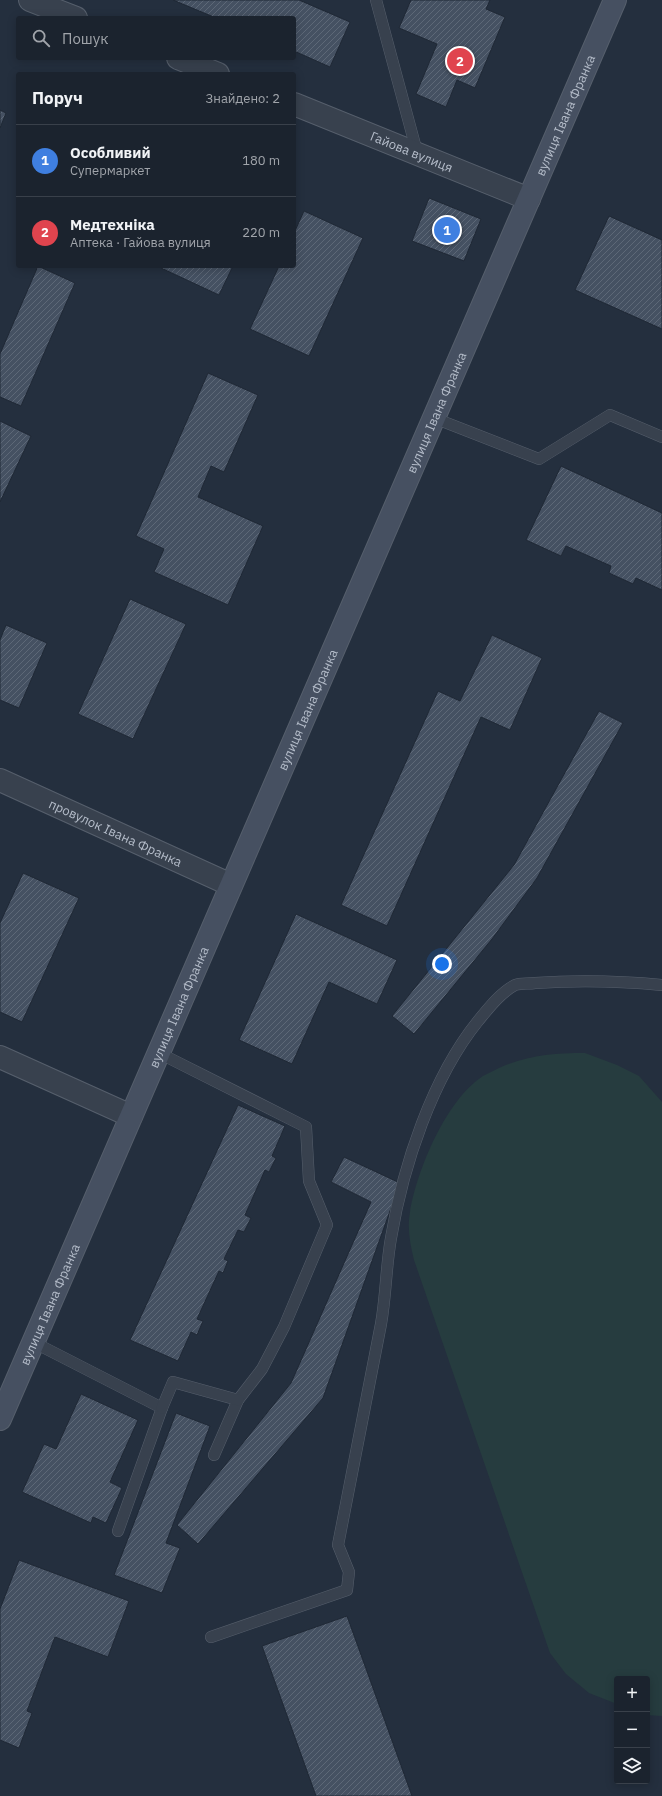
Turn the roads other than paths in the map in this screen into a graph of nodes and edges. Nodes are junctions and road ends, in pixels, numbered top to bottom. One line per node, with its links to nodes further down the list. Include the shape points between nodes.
1 (30, 0): 4 (street)
2 (376, 0): 8 (lane)
3 (615, 0): 9 (main road, вулиця Івана Франка)
4 (71, 16)
5 (183, 60): 6 (street)
6 (213, 72)
7 (296, 105): 8 (street, Гайова вулиця)
8 (417, 152): 9 (street, Гайова вулиця)
9 (529, 199): 10 (main road, вулиця Івана Франка)
10 (434, 418): 11 (lane, via 539,459 610,415); 13 (main road, вулиця Івана Франка)
11 (662, 438)
12 (0, 780): 13 (street, провулок Івана Франка)
13 (231, 885): 15 (main road, вулиця Івана Франка)
14 (662, 985): 24 (lane, via 619,981 515,985 493,1004 463,1040 431,1101 401,1188 391,1239 381,1324 338,1546 349,1572 348,1590)
15 (158, 1053): 17 (main road, вулиця Івана Франка); 19 (lane, via 306,1127 309,1181 327,1225 284,1327 262,1369)
16 (0, 1057): 17 (street)
17 (131, 1116): 18 (main road, вулиця Івана Франка)
18 (33, 1342): 20 (lane); 21 (main road, вулиця Івана Франка)
19 (238, 1400): 20 (lane, via 173,1382); 22 (lane)
20 (162, 1408): 23 (lane)
21 (0, 1419)
22 (214, 1455)
23 (118, 1531)
24 (210, 1637)

